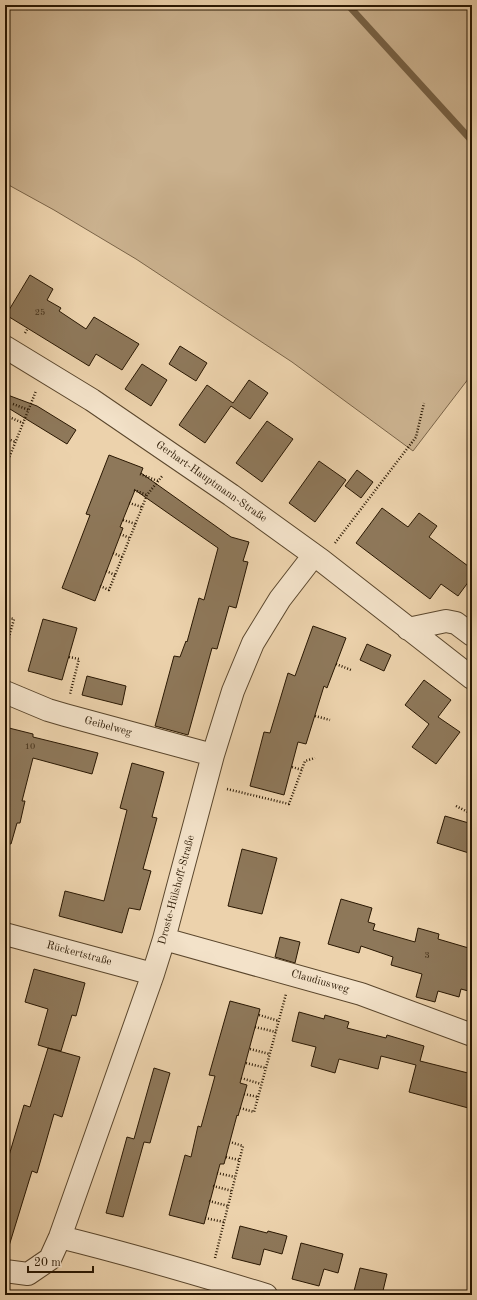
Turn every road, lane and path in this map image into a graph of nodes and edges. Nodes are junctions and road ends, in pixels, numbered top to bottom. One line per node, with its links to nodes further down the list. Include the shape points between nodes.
1 (5, 348): 2 (street, Gerhart-Hauptmann-Straße)
2 (44, 372): 5 (path); 12 (street, Gerhart-Hauptmann-Straße, via 92,400)
3 (424, 403): 26 (path, via 416,437 328,552)
4 (14, 404): 5 (path)
5 (29, 410): 7 (path)
6 (9, 417): 7 (path)
7 (23, 423): 9 (path)
8 (5, 438): 9 (path)
9 (16, 442): 11 (path)
10 (5, 456): 11 (path)
11 (9, 457): 13 (path)
12 (176, 457): 15 (path); 26 (street, Gerhart-Hauptmann-Straße)
13 (5, 468)
14 (140, 474): 15 (path)
15 (158, 481): 17 (path)
16 (134, 490): 17 (path)
17 (147, 495): 19 (path)
18 (130, 503): 19 (path)
19 (142, 507): 21 (path)
20 (123, 520): 21 (path)
21 (136, 524): 23 (path)
22 (120, 534): 23 (path)
23 (130, 538): 25 (path)
24 (113, 553): 25 (path)
25 (122, 557): 28 (path)
26 (317, 558): 31 (street, Gerhart-Hauptmann-Straße); 42 (street, Droste-Hülshoff-Straße, via 280,599 252,643 233,690)
27 (106, 571): 28 (path)
28 (115, 575): 29 (path, via 109,590)
29 (100, 586)
30 (10, 618): 33 (path, via 14,619)
31 (408, 629): 32 (street, via 446,621 456,623); 37 (street, Gerhart-Hauptmann-Straße)
32 (472, 635)
33 (5, 648)
34 (69, 657): 39 (path, via 79,659)
35 (336, 664): 36 (path)
36 (351, 670)
37 (472, 678)
38 (5, 692): 39 (street, Geibelweg)
39 (65, 715): 42 (street, Geibelweg)
40 (314, 716): 41 (path)
41 (330, 720)
42 (213, 755): 46 (street, Droste-Hülshoff-Straße)
43 (315, 758): 45 (path, via 305,761)
44 (292, 767): 45 (path)
45 (302, 770): 46 (path, via 289,804)
46 (206, 784): 50 (street, Droste-Hülshoff-Straße)
47 (456, 806): 48 (path)
48 (472, 814)
49 (5, 934): 51 (street, Rückertstraße)
50 (164, 939): 51 (street, Droste-Hülshoff-Straße); 52 (street, Claudiusweg)
51 (153, 974): 78 (street, Droste-Hülshoff-Straße)
52 (292, 974): 54 (path); 57 (street, Claudiusweg, via 361,994)
53 (259, 1015): 54 (path)
54 (279, 1021): 56 (path)
55 (255, 1027): 56 (path)
56 (276, 1032): 59 (path)
57 (472, 1035)
58 (250, 1049): 59 (path)
59 (269, 1054): 61 (path)
60 (246, 1063): 61 (path)
61 (266, 1068): 63 (path)
62 (242, 1078): 63 (path)
63 (261, 1084): 65 (path)
64 (244, 1094): 65 (path)
65 (258, 1097): 66 (path, via 254,1112)
66 (240, 1108)
67 (230, 1142): 69 (path, via 243,1146)
68 (226, 1157): 69 (path)
69 (239, 1160): 71 (path)
70 (217, 1172): 71 (path)
71 (235, 1178): 73 (path)
72 (214, 1186): 73 (path)
73 (232, 1190): 75 (path)
74 (209, 1201): 75 (path)
75 (228, 1206): 77 (path)
76 (205, 1218): 77 (path)
77 (224, 1222): 80 (path)
78 (60, 1237): 79 (street, Droste-Hülshoff-Straße, via 50,1259 28,1274); 80 (street)
79 (5, 1271)
80 (210, 1278): 81 (street)
81 (266, 1295)

